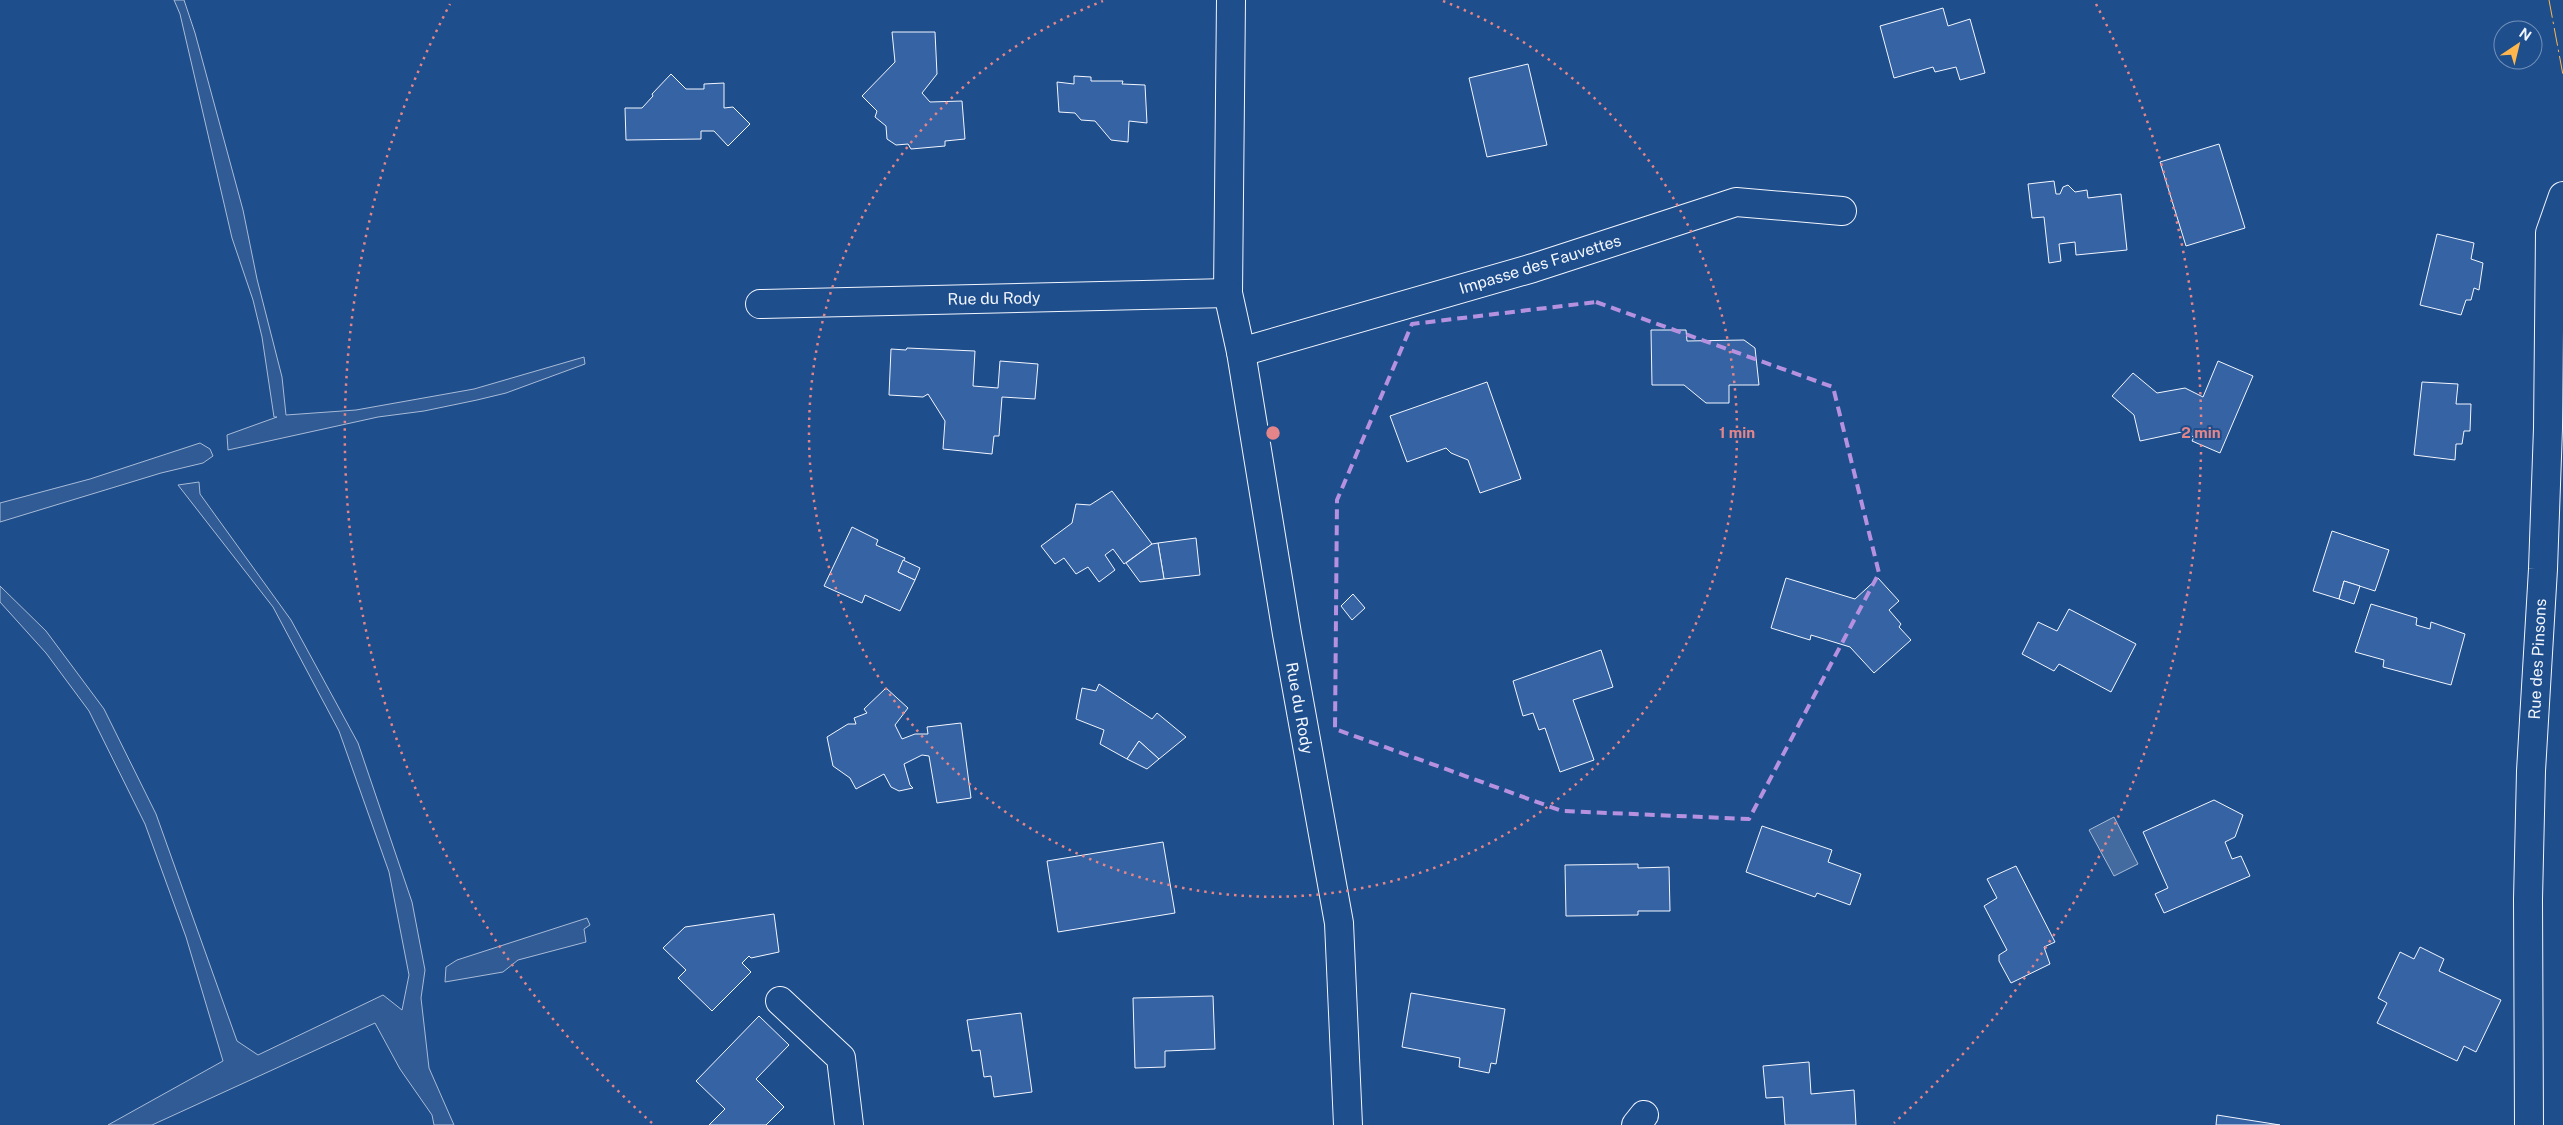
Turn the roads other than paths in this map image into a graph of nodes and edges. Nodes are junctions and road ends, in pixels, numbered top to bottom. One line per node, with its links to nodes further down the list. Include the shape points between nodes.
1 (1232, 0): 4 (street, Rue du Rody)
2 (2563, 196): 10 (street, Rue des Pinsons, via 2550,233 2548,428 2528,898)
3 (1842, 211): 6 (street, Impasse des Fauvettes, via 1736,202 1533,268)
4 (1228, 294): 5 (street, Rue du Rody); 6 (street, Rue du Rody)
5 (760, 304)
6 (1241, 352): 9 (street, Rue du Rody, via 1338,923)
7 (780, 1001): 8 (street, via 841,1058)
8 (849, 1125)
9 (1348, 1125)
10 (2529, 1125)

